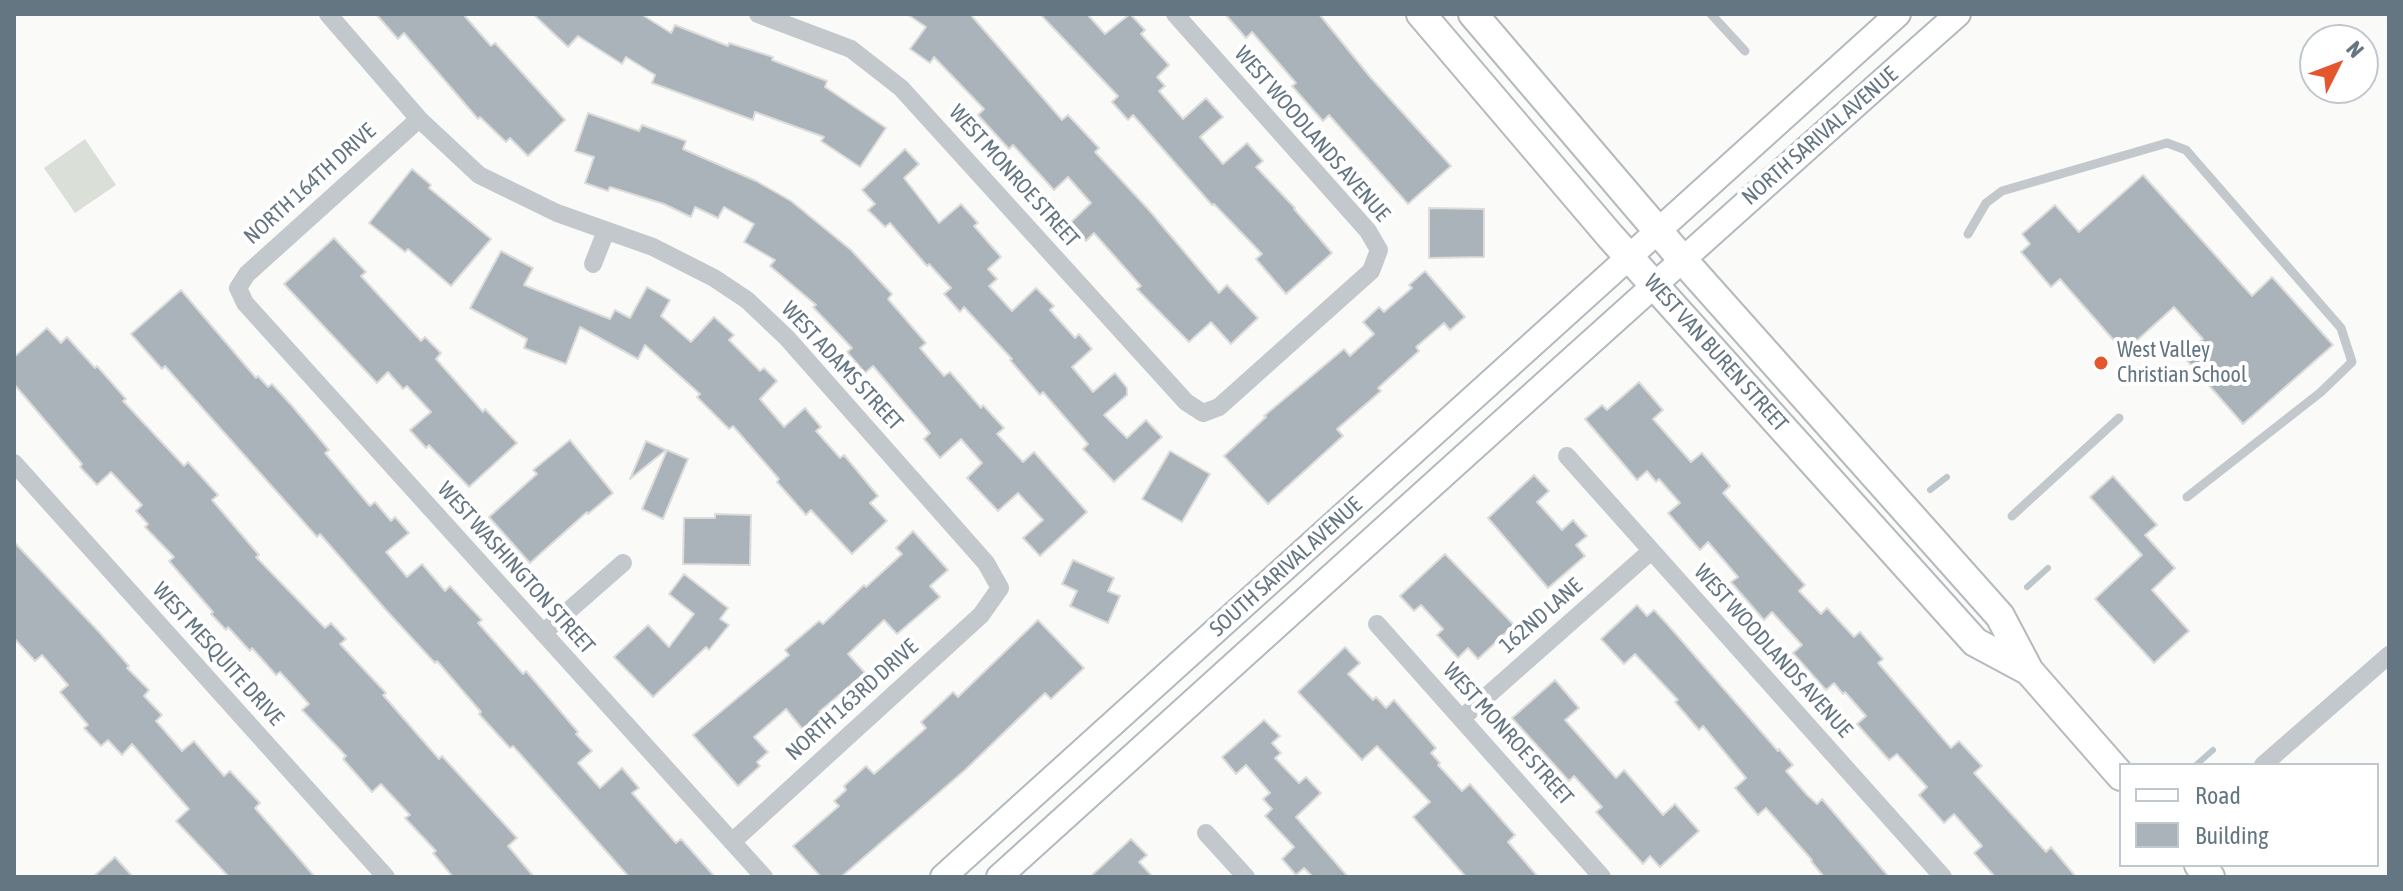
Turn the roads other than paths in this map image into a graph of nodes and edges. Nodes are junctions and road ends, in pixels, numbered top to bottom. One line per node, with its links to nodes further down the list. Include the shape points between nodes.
1 (328, 14): 10 (street, WEST ADAMS STREET)
2 (758, 14): 14 (street, WEST MONROE STREET, via 851,49 901,88 1186,402 1203,413 1219,407 1371,271)
3 (1175, 14): 14 (street, WEST WOODLANDS AVENUE, via 1368,231)
4 (1421, 14): 15 (main road, WEST VAN BUREN STREET)
5 (1473, 14): 11 (main road, WEST VAN BUREN STREET)
6 (1711, 14): 9 (lane)
7 (1898, 14): 11 (main road, NORTH SARIVAL AVENUE)
8 (1958, 14): 16 (main road, NORTH SARIVAL AVENUE)
9 (1745, 51)
10 (419, 119): 12 (street, WEST ADAMS STREET, via 479,175); 19 (street, NORTH 164TH DRIVE, via 247,274)
11 (1658, 230): 15 (main road, NORTH SARIVAL AVENUE); 16 (main road, WEST VAN BUREN STREET)
12 (606, 231): 17 (street); 27 (street, WEST ADAMS STREET, via 653,247 747,300 787,338 986,563)
13 (1968, 234): 23 (lane, via 1986,203 2002,191 2167,143 2186,150 2341,328 2352,362)
14 (1379, 250)
15 (1629, 256): 18 (main road, WEST VAN BUREN STREET); 39 (main road, SOUTH SARIVAL AVENUE)
16 (1682, 259): 18 (main road, SOUTH SARIVAL AVENUE); 31 (main road, WEST VAN BUREN STREET, via 2000,616)
17 (593, 264)
18 (1655, 284): 31 (main road, WEST VAN BUREN STREET, via 1975,642); 40 (main road, SOUTH SARIVAL AVENUE)
19 (238, 288): 29 (street, WEST WASHINGTON STREET, via 245,303)
20 (2119, 418): 24 (lane)
21 (1567, 456): 25 (street, WEST WOODLANDS AVENUE)
22 (14, 463): 37 (street, WEST MESQUITE DRIVE)
23 (2187, 497)
24 (2012, 516)
25 (1651, 551): 32 (street, 162ND LANE); 43 (street, WEST WOODLANDS AVENUE)
26 (623, 563): 29 (street)
27 (1000, 588): 36 (street, NORTH 163RD DRIVE, via 981,615)
28 (1377, 624): 32 (street, WEST MONROE STREET)
29 (543, 633): 36 (street, WEST WASHINGTON STREET)
30 (2389, 655): 33 (street)
31 (2029, 671): 34 (main road, WEST VAN BUREN STREET)
32 (1462, 718): 42 (street, WEST MONROE STREET)
33 (2265, 763)
34 (2119, 774)
35 (1206, 833): 41 (street)
36 (732, 842): 38 (street, WEST WASHINGTON STREET)
37 (386, 877)
38 (764, 877)
39 (943, 877)
40 (999, 877)
41 (1246, 877)
42 (1602, 877)
43 (1943, 877)

